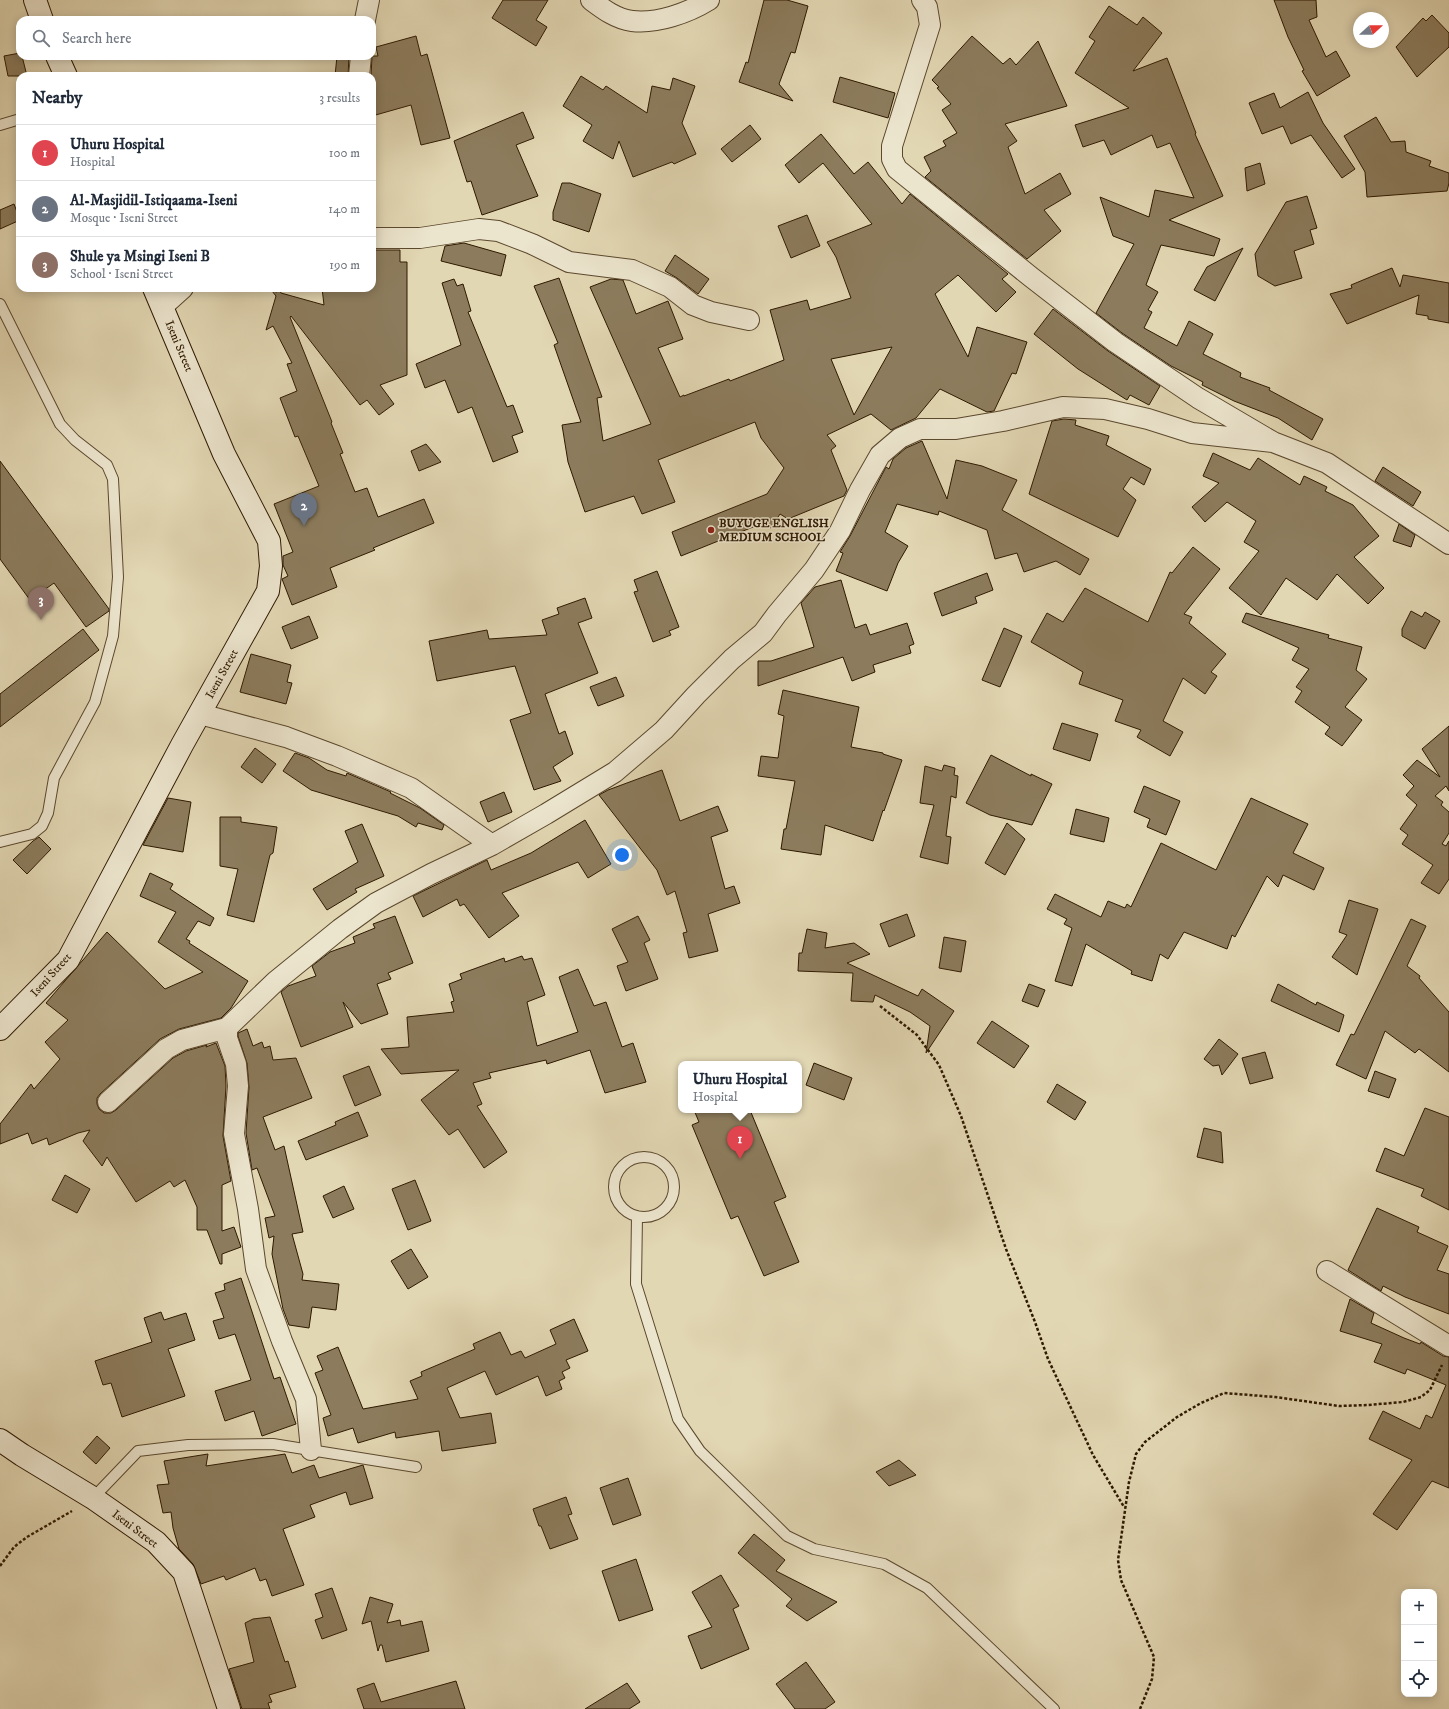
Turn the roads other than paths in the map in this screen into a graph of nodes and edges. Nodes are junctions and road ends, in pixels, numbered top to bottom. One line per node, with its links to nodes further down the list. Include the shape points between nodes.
1 (35, 0): 6 (street)
2 (368, 0): 7 (street)
3 (590, 0): 4 (street, via 610,13 631,21 663,18)
4 (709, 0)
5 (922, 0): 19 (street, via 927,7 930,25 892,146 892,159 897,169 1115,342 1198,398)
6 (41, 16)
7 (366, 16)
8 (59, 60): 10 (street)
9 (361, 60): 11 (street)
10 (64, 72)
11 (359, 72)
12 (16, 120): 13 (lane)
13 (0, 125)
14 (376, 238): 18 (street, via 420,238 479,229 498,230 569,262 632,270 670,287 693,305 710,312)
15 (172, 292): 16 (street)
16 (158, 297): 21 (street, Iseni Street, via 224,454 269,541 272,566 268,591)
17 (0, 304): 22 (lane, via 60,424 75,440 107,465 113,479 118,577 113,636 95,702 54,778 48,813 42,826 32,834)
18 (749, 320)
19 (1273, 442): 20 (street, via 1327,463); 23 (street, via 1192,433 1105,409 1063,407 956,429 920,429 900,438 880,455 840,531 814,570 763,633 696,694 664,730 615,772)
20 (1449, 544)
21 (200, 714): 23 (street, via 286,737 411,788); 25 (street, Iseni Street, via 68,960)
22 (0, 842)
23 (492, 845): 24 (street, via 376,903 276,981)
24 (227, 1028): 26 (street, via 182,1040 171,1046); 31 (street, via 227,1038 236,1064 238,1086 234,1134 256,1269 306,1399)
25 (0, 1030)
26 (108, 1102)
27 (637, 1216): 27 (lane, via 628,1212 619,1202 615,1179 619,1170 633,1159 652,1158 661,1162 672,1176 673,1195 670,1203 656,1215); 35 (lane, via 636,1284 678,1418 700,1451 787,1536 814,1549 884,1564 927,1588)
28 (1327, 1271): 29 (street)
29 (1448, 1346)
30 (0, 1440): 33 (street, Iseni Street)
31 (311, 1450): 32 (lane); 33 (lane, via 274,1444 188,1445 138,1451)
32 (416, 1467)
33 (93, 1498): 34 (street, Iseni Street, via 156,1542 184,1572)
34 (229, 1709)
35 (1054, 1709)

